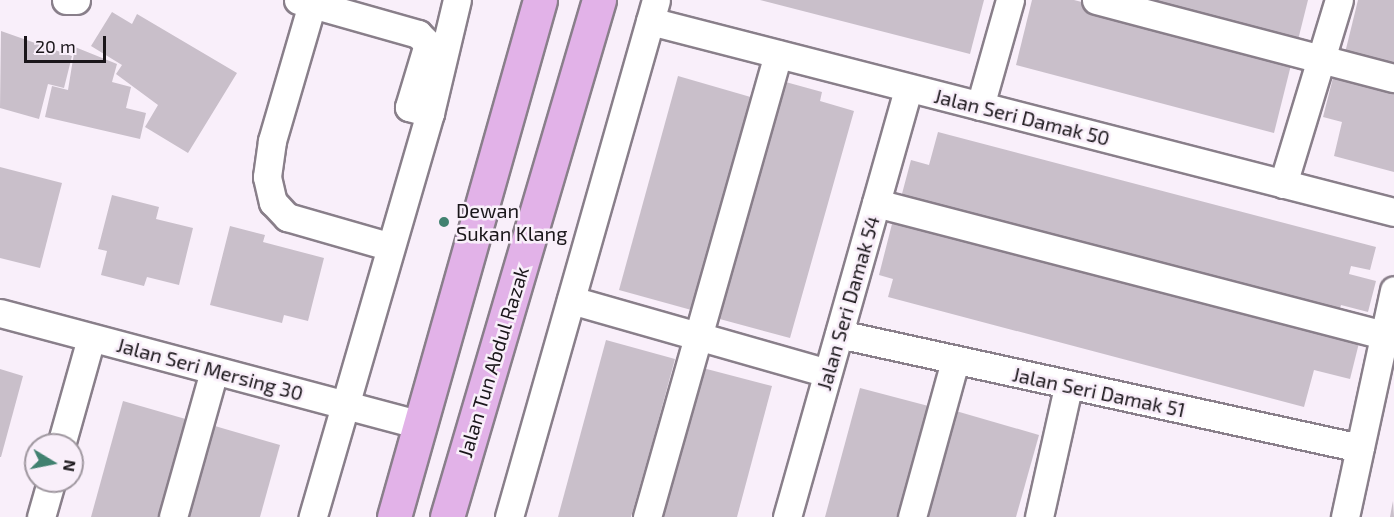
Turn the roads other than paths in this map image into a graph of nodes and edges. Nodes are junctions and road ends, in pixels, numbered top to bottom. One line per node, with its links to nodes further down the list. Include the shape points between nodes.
1 (66, 0): 2 (street)
2 (76, 0)
3 (457, 0): 16 (street)
4 (540, 0): 33 (main road)
5 (599, 0): 41 (main road, Jalan Tun Abdul Razak)
6 (1010, 0): 15 (street)
7 (1096, 0): 12 (street)
8 (1340, 0): 12 (street)
9 (305, 2): 16 (street, via 418,34 428,44 409,107); 20 (street, via 272,141 267,177 273,202 287,217)
10 (653, 11): 11 (street, Jalan Seri Damak 50); 22 (street)
11 (778, 54): 14 (street, Jalan Seri Damak 50); 26 (street)
12 (1322, 61): 13 (street); 17 (street)
13 (1394, 78)
14 (908, 88): 15 (street, Jalan Seri Damak 50); 18 (street, Jalan Seri Damak 54)
15 (980, 106): 17 (street, Jalan Seri Damak 50)
16 (430, 113): 20 (street)
17 (1283, 184): 19 (street, Jalan Seri Damak 50)
18 (876, 203): 24 (street, Jalan Seri Damak 54); 25 (street)
19 (1394, 212)
20 (388, 246): 32 (street)
21 (1394, 290): 25 (street)
22 (571, 300): 26 (street); 42 (street)
23 (0, 314): 27 (street, Jalan Seri Mersing 30)
24 (839, 333): 28 (street, Jalan Seri Damak 51); 30 (street, Jalan Seri Damak 54)
25 (1384, 334): 35 (street)
26 (698, 336): 30 (street); 43 (street)
27 (92, 338): 29 (street, Jalan Seri Mersing 30); 34 (street)
28 (955, 360): 31 (street, Jalan Seri Damak 51); 45 (street)
29 (214, 370): 32 (street, Jalan Seri Mersing 30); 38 (street)
30 (827, 373): 44 (street, Jalan Seri Damak 54)
31 (1068, 387): 35 (street, Jalan Seri Damak 51); 46 (street)
32 (344, 405): 33 (street, Jalan Seri Mersing 30); 39 (street)
33 (420, 426): 40 (main road)
34 (64, 433)
35 (1360, 448): 47 (street)
36 (48, 493): 37 (street)
37 (41, 517)
38 (173, 517)
39 (313, 517)
40 (394, 517)
41 (447, 517)
42 (509, 517)
43 (647, 517)
44 (787, 517)
45 (912, 517)
46 (1039, 517)
47 (1345, 517)

